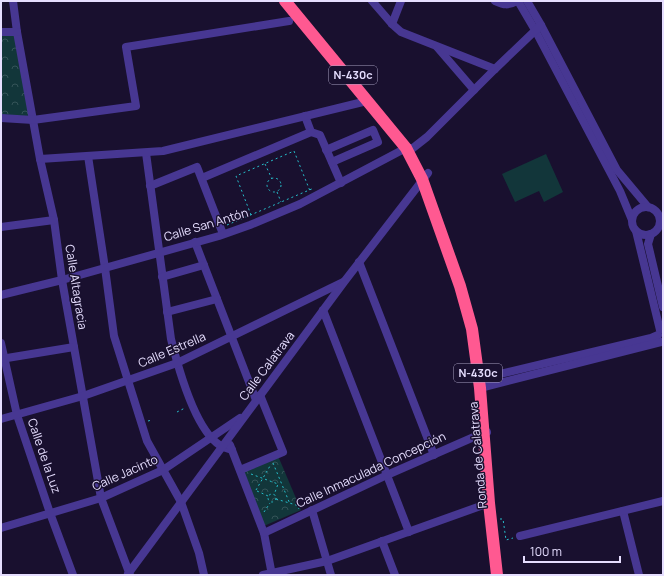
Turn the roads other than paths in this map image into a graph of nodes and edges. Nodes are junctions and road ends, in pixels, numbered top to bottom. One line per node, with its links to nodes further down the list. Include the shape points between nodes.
1 (13, 1): 13 (street, Calle Altagracia)
2 (285, 1): 17 (highway, N-430c)
3 (293, 1): 23 (highway, N-430c)
4 (372, 1): 10 (street)
5 (401, 1): 10 (street)
6 (495, 1): 7 (street, via 509,5)
7 (517, 1): 11 (street)
8 (527, 1): 11 (street)
9 (289, 21): 20 (street, via 126,47 136,106)
10 (392, 24): 14 (street, via 401,32)
11 (538, 28): 15 (street, Calle San Antón); 32 (street, via 617,170); 35 (street)
12 (1, 32): 13 (street)
13 (16, 32): 20 (street, Calle Altagracia)
14 (435, 45): 15 (street); 16 (street)
15 (495, 68): 16 (street, Calle San Antón)
16 (474, 90): 23 (street, Calle San Antón, via 427,137)
17 (367, 101): 18 (street); 23 (highway, N-430c)
18 (305, 116): 21 (street); 24 (street)
19 (1, 118): 20 (street)
20 (33, 120): 26 (street, Calle Altagracia)
21 (311, 132): 22 (street, via 320,135); 29 (street)
22 (330, 148): 27 (street); 27 (street, via 373,130 378,142)
23 (410, 148): 28 (highway, N-430c); 30 (street, Calle San Antón)
24 (146, 153): 25 (street); 31 (street)
25 (88, 156): 26 (street); 44 (street)
26 (40, 159): 34 (street, Calle Altagracia)
27 (335, 161): 30 (street)
28 (425, 176): 42 (street, Calle Calatrava); 60 (highway, Ronda de Calatrava / N-430c, via 467,285 480,333)
29 (202, 178): 31 (street, via 197,167); 37 (street)
30 (341, 182): 37 (street, Calle San Antón, via 300,204 250,225)
31 (150, 186): 41 (street)
32 (648, 206): 33 (street); 35 (street, via 637,210)
33 (661, 215): 39 (street)
34 (54, 220): 36 (street); 46 (street, Calle Altagracia)
35 (632, 220): 38 (street)
36 (1, 227)
37 (222, 231): 40 (street, Calle San Antón)
38 (636, 231): 39 (street, via 642,234); 54 (street)
39 (656, 232): 50 (street, via 648,244)
40 (195, 242): 41 (street, Calle San Antón); 43 (street)
41 (158, 252): 44 (street, Calle San Antón); 45 (street)
42 (359, 262): 47 (street, Calle Calatrava); 71 (street)
43 (204, 265): 45 (street); 49 (street)
44 (105, 268): 46 (street, Calle San Antón); 59 (street, via 114,336)
45 (162, 277): 52 (street)
46 (62, 280): 48 (street, Calle San Antón); 56 (street, Calle Altagracia)
47 (344, 282): 51 (street, Calle Calatrava); 53 (street, Calle Estrella)
48 (1, 295)
49 (217, 299): 52 (street); 53 (street)
50 (663, 307)
51 (323, 310): 62 (street, Calle Calatrava); 74 (street)
52 (167, 312): 58 (street)
53 (231, 336): 58 (street, Calle Estrella); 62 (street)
54 (661, 336): 60 (street)
55 (1, 343): 57 (street, Calle de la Luz)
56 (74, 347): 57 (street); 61 (street, Calle Altagracia)
57 (3, 359): 64 (street, Calle de la Luz)
58 (177, 363): 59 (street, Calle Estrella); 67 (street, via 200,423)
59 (127, 381): 61 (street, Calle Estrella); 72 (street, via 147,441)
60 (482, 383): 66 (highway, Ronda de Calatrava / N-430c)
61 (83, 396): 64 (street, Calle Estrella); 75 (street, Calle Altagracia)
62 (258, 398): 63 (street, Calle Calatrava); 73 (street, via 283,452)
63 (246, 414): 67 (street, Calle Jacinto); 68 (street, Calle Calatrava)
64 (17, 415): 65 (street, Calle Estrella); 81 (street, Calle de la Luz)
65 (1, 419)
66 (486, 432): 71 (street, Calle Inmaculada Concepción); 78 (highway, Ronda de Calatrava / N-430c); 95 (highway, Ronda de Calatrava / N-430c)
67 (211, 437): 69 (street); 72 (street, Calle Jacinto)
68 (228, 439): 69 (street, Calle Calatrava); 70 (street)
69 (222, 446): 70 (street); 77 (street, Calle Calatrava)
70 (232, 450): 73 (street)
71 (434, 455): 74 (street, Calle Inmaculada Concepción)
72 (163, 470): 75 (street, Calle Jacinto); 77 (street)
73 (244, 471): 84 (street, via 246,486)
74 (388, 475): 79 (street, Calle Inmaculada Concepción); 83 (street)
75 (101, 498): 81 (street, Calle Jacinto); 88 (street, Calle Altagracia)
76 (663, 500): 80 (street)
77 (182, 502): 88 (street, Calle Calatrava); 90 (street)
78 (489, 503): 83 (street); 94 (highway, Ronda de Calatrava / N-430c)
79 (312, 510): 84 (street, Calle Inmaculada Concepción); 87 (street)
80 (623, 511): 85 (street); 96 (street)
81 (50, 513): 82 (street, Calle Jacinto); 89 (street, Calle de la Luz)
82 (1, 528)
83 (409, 532): 86 (street)
84 (264, 533): 91 (street)
85 (520, 536)
86 (382, 541): 87 (street); 93 (street)
87 (327, 561): 91 (street); 92 (street)
88 (129, 574)
89 (73, 575)
90 (204, 575)
91 (269, 575)
92 (331, 575)
93 (395, 575)
94 (497, 575)
95 (503, 575)
96 (639, 575)

